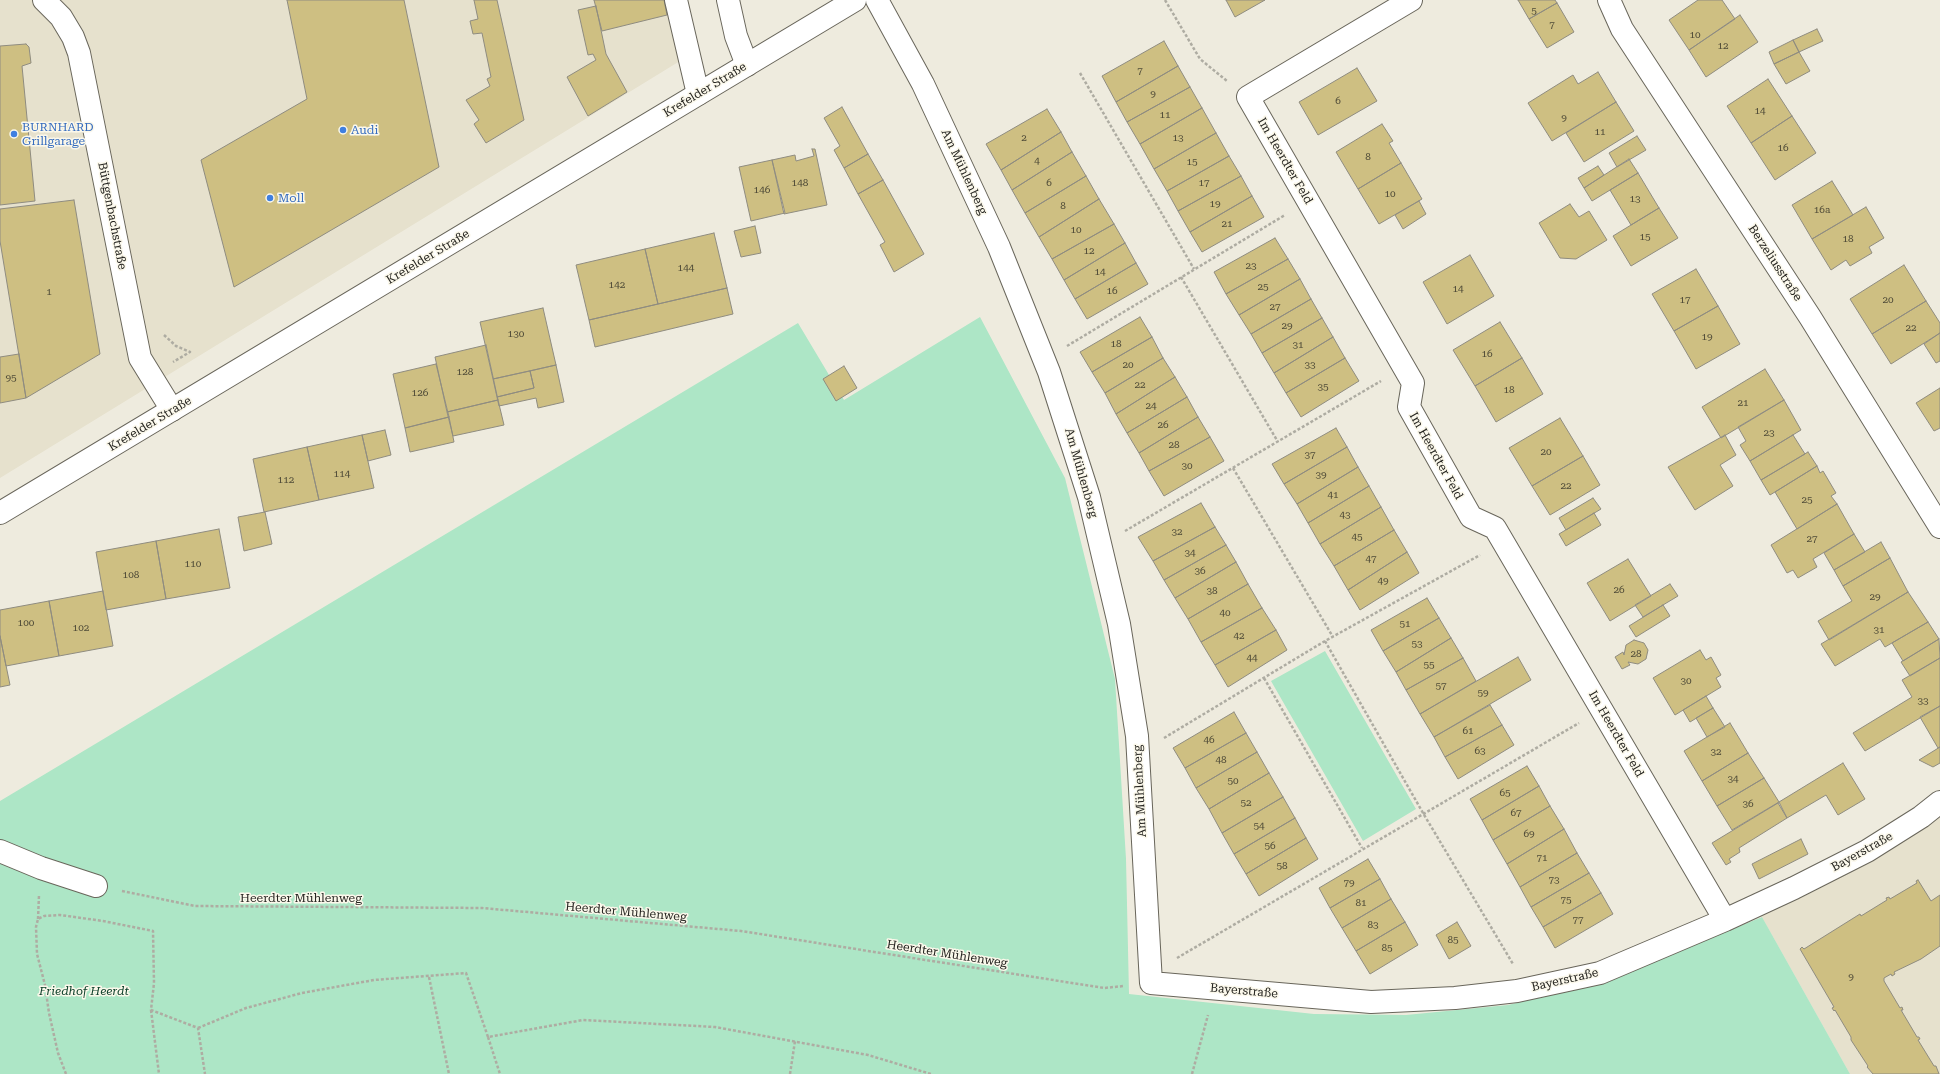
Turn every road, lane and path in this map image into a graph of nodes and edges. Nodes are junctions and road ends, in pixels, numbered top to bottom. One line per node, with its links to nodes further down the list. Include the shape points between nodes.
1 (44, 0): 18 (street, Büttgenbachstraße, via 61,17 73,37 79,54 140,358)
2 (676, 0): 11 (street)
3 (728, 0): 9 (street, via 736,36)
4 (855, 0): 9 (street, Krefelder Straße)
5 (877, 0): 16 (street, Am Mühlenberg, via 926,91 999,247)
6 (1165, 0): 12 (path, via 1200,59)
7 (1411, 0): 12 (street)
8 (1608, 0): 22 (street, Berzeliusstraße, via 1622,29 1810,317)
9 (747, 65): 11 (street, Krefelder Straße)
10 (1080, 73): 14 (path)
11 (698, 94): 18 (street, Krefelder Straße)
12 (1248, 97): 13 (street, Im Heerdter Feld)
13 (1308, 201): 14 (path); 17 (street, Im Heerdter Feld)
14 (1194, 270): 15 (path)
15 (1181, 277): 16 (path); 19 (path)
16 (1044, 360): 24 (street, Am Mühlenberg, via 1089,497)
17 (1404, 367): 19 (path); 23 (street, Im Heerdter Feld, via 1413,383 1409,407 1470,518 1496,528)
18 (172, 410): 21 (street, Krefelder Straße)
19 (1278, 442): 20 (path)
20 (1233, 468): 24 (path); 25 (path)
21 (0, 513)
22 (1940, 527)
23 (1504, 542): 25 (path); 28 (street, Im Heerdter Feld)
24 (1100, 545): 29 (street, Am Mühlenberg, via 1119,624)
25 (1333, 637): 26 (path)
26 (1324, 641): 27 (path); 31 (path)
27 (1264, 678): 29 (path); 32 (path)
28 (1602, 710): 31 (path); 35 (street, Im Heerdter Feld)
29 (1138, 754): 37 (street, Am Mühlenberg)
30 (1940, 802): 35 (street, Bayerstraße, via 1868,851)
31 (1423, 813): 32 (path); 39 (path)
32 (1362, 848): 37 (path)
33 (0, 851): 34 (street)
34 (96, 886): 37 (path, Heerdter Mühlenweg, via 195,906 482,908 741,931 1104,988)
35 (1725, 920): 39 (street, Bayerstraße, via 1600,973)
36 (428, 977): 41 (path, via 374,980 302,993 246,1008); 42 (path, via 466,973); 47 (path)
37 (1151, 978): 38 (street, Bayerstraße)
38 (1213, 989): 39 (street, Bayerstraße, via 1371,1002 1455,998); 51 (path)
39 (1529, 989)
40 (151, 1010): 41 (path); 44 (path, via 154,983 153,931 60,915 38,919 37,954 49,1013); 45 (path)
41 (198, 1028): 46 (path)
42 (488, 1037): 43 (path, via 583,1020 715,1027); 48 (path)
43 (795, 1041): 49 (path); 50 (path, via 868,1055)
44 (66, 1074)
45 (159, 1074)
46 (205, 1074)
47 (449, 1074)
48 (500, 1074)
49 (790, 1074)
50 (931, 1074)
51 (1192, 1074)

